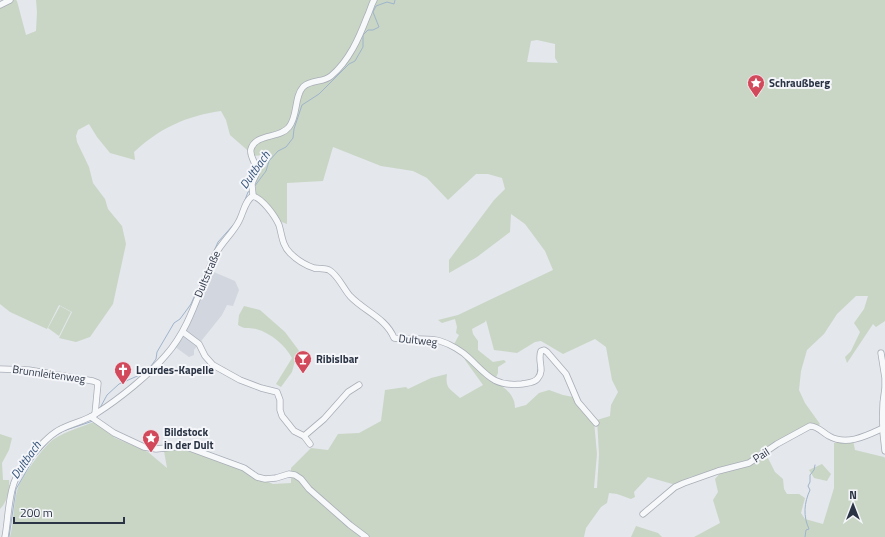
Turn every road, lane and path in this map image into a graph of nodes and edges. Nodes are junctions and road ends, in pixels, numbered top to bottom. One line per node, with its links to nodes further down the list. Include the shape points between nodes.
1 (10, 0): 3 (street)
2 (374, 0): 4 (street, via 356,45 339,68 327,79 313,82 303,88 290,127 286,131 259,140 251,148 257,170)
3 (0, 4)
4 (253, 196): 5 (street, Dultstraße, via 239,222 215,255); 11 (street, Dultweg, via 261,200 278,224 289,253 313,267 329,270 351,297 385,324 394,338 441,342 468,357 485,375 508,384 526,384 538,379 541,370 540,354 544,350 566,374 578,402)
5 (183, 332): 10 (street, Dultstraße, via 167,354 149,372); 13 (street, via 199,344 205,356 214,365 240,380 278,392 282,416 294,431)
6 (881, 353): 9 (street)
7 (0, 369): 10 (street, Brunnleitenweg, via 29,370 98,383)
8 (359, 385): 13 (street, via 348,392 324,419)
9 (885, 387): 12 (street)
10 (93, 416): 17 (street, Dultstraße, via 52,434 22,470 12,486); 18 (street, via 114,433 144,447 184,446 244,468 265,479 295,475)
11 (596, 422)
12 (881, 429): 15 (street); 16 (street, Pail, via 852,440 841,440 810,426 749,463 684,482)
13 (304, 436): 14 (street)
14 (310, 444)
15 (885, 451)
16 (643, 514)
17 (5, 537)
18 (366, 537)

